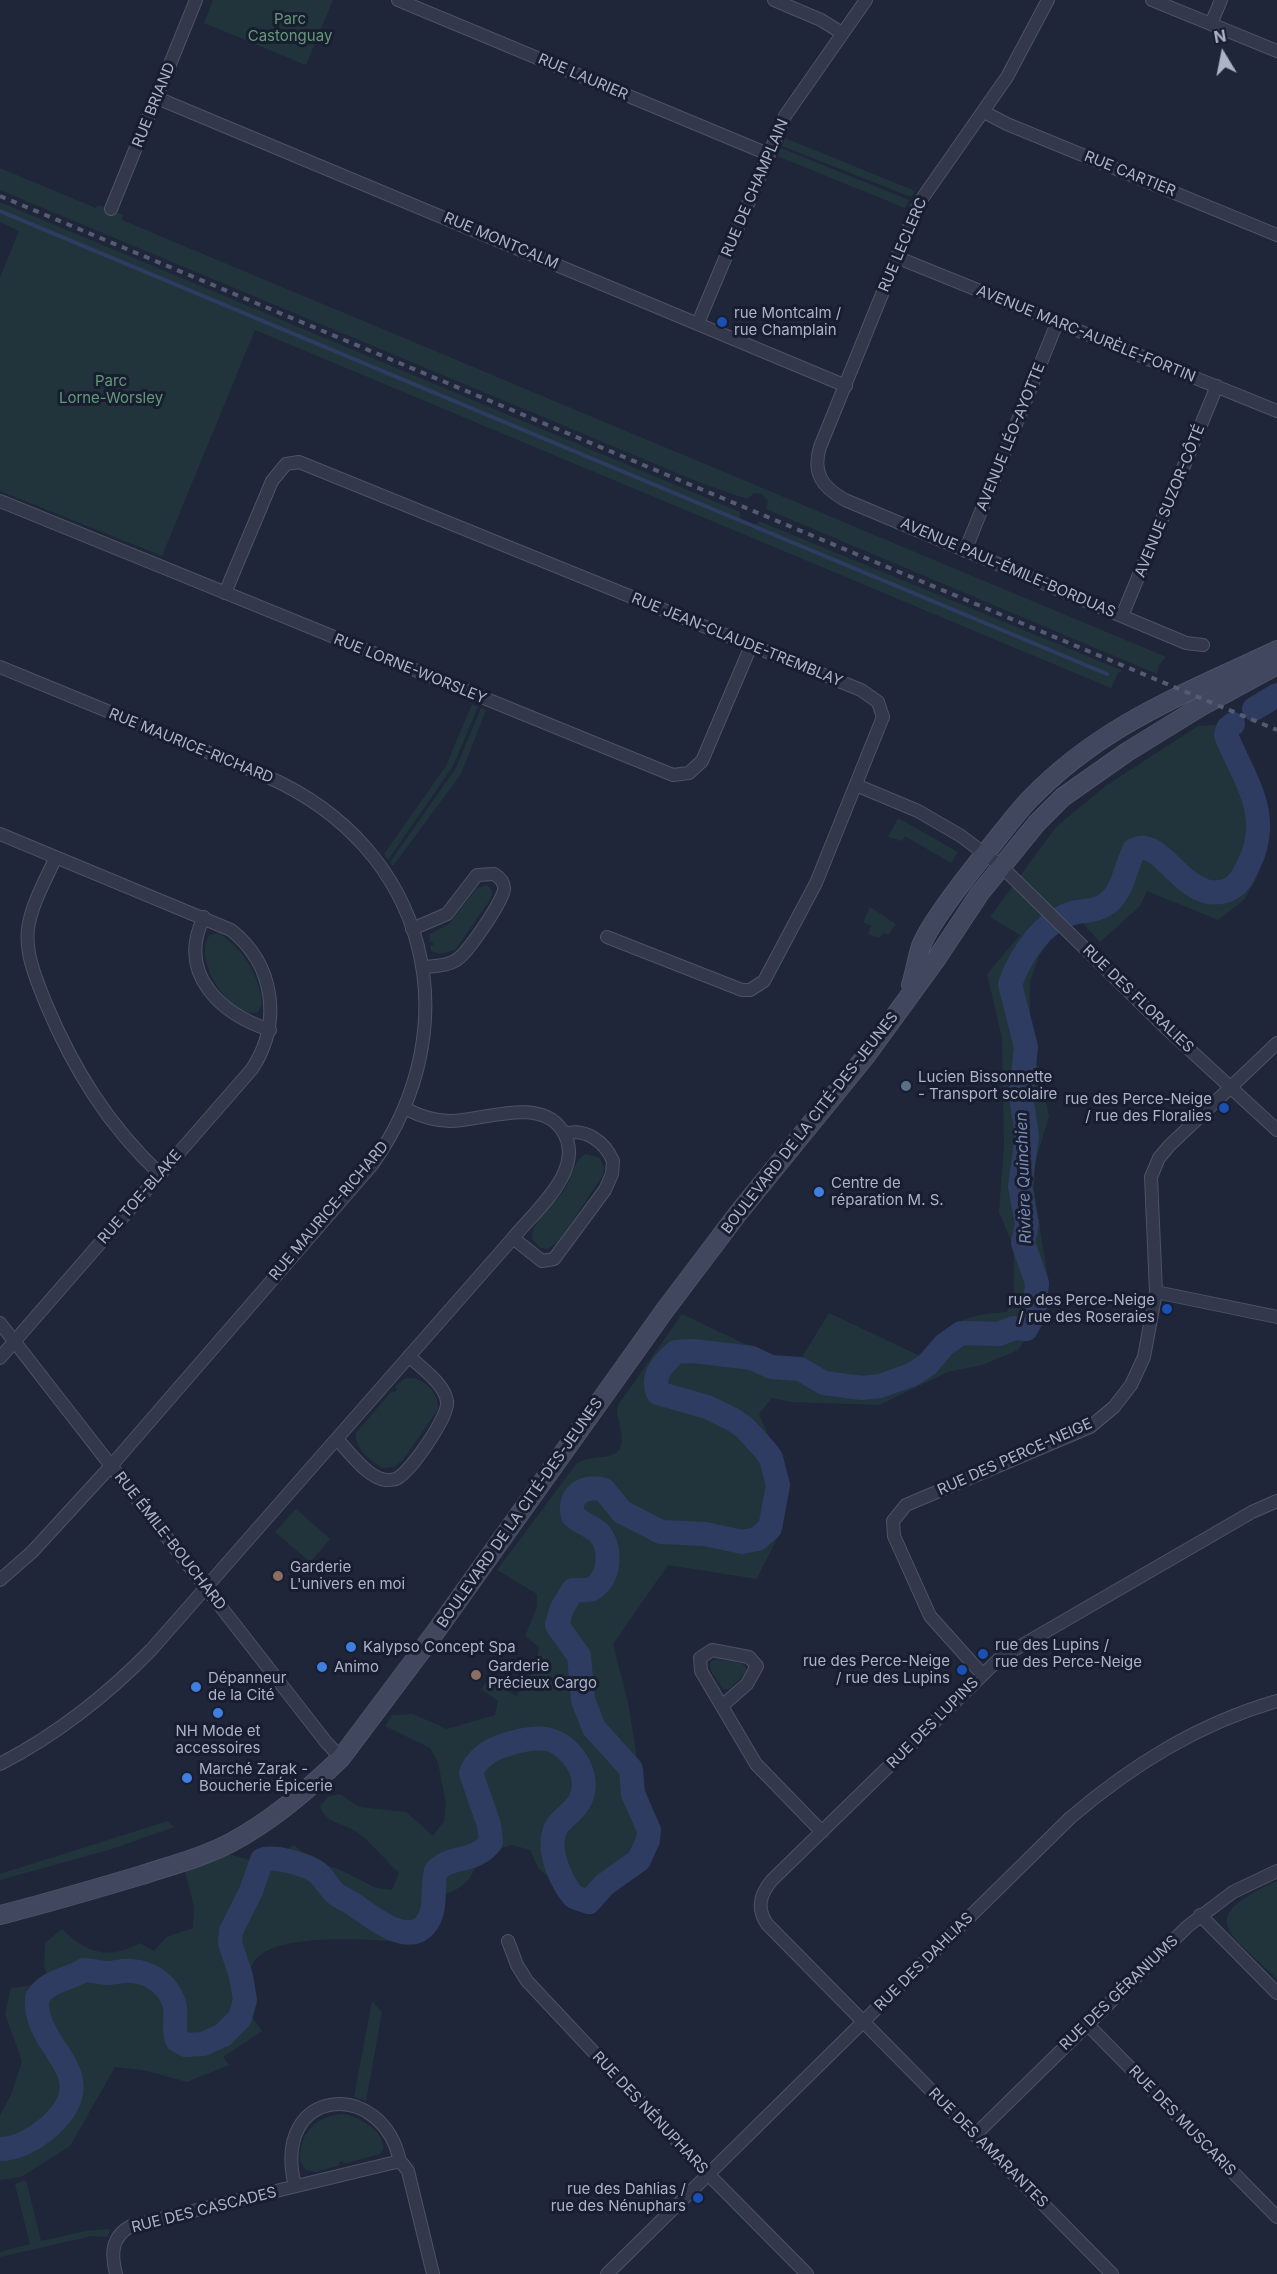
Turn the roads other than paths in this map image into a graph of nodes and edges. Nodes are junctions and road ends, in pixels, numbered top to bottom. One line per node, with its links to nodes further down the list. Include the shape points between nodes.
1 (196, 0): 11 (street, RUE BRIAND)
2 (398, 0): 13 (street, RUE LAURIER)
3 (774, 0): 9 (street)
4 (866, 0): 9 (street, RUE DE CHAMPLAIN)
5 (1048, 0): 12 (street, RUE LECLERC, via 1020,56)
6 (1152, 0): 8 (street)
7 (1221, 0): 8 (street)
8 (1211, 24): 10 (street)
9 (842, 33): 13 (street, RUE DE CHAMPLAIN, via 789,108)
10 (1277, 51)
11 (157, 98): 14 (street, RUE BRIAND); 17 (street, RUE MONTCALM)
12 (984, 112): 15 (street, RUE CARTIER); 16 (street, RUE LECLERC, via 923,197)
13 (768, 154): 17 (street, RUE DE CHAMPLAIN)
14 (111, 209)
15 (1277, 235)
16 (896, 257): 18 (street, AVENUE MARC-AURÈLE-FORTIN); 19 (street, RUE LECLERC)
17 (698, 323): 19 (street, RUE MONTCALM)
18 (1057, 323): 20 (street, AVENUE MARC-AURÈLE-FORTIN); 24 (street, AVENUE LÉO-AYOTTE)
19 (846, 386): 22 (street, RUE LECLERC, via 817,456)
20 (1217, 386): 21 (street, AVENUE MARC-AURÈLE-FORTIN); 26 (street, AVENUE SUZOR-CÔTÉ)
21 (1277, 411)
22 (819, 478): 24 (street, AVENUE PAUL-ÉMILE-BORDUAS, via 845,500)
23 (0, 501): 25 (street, RUE LORNE-WORSLEY)
24 (964, 551): 26 (street, AVENUE PAUL-ÉMILE-BORDUAS)
25 (225, 593): 28 (street, RUE LORNE-WORSLEY, via 673,775 689,773 702,761); 28 (street, RUE JEAN-CLAUDE-TREMBLAY, via 272,481 286,464 299,462)
26 (1122, 616): 27 (street, AVENUE PAUL-ÉMILE-BORDUAS, via 1186,643)
27 (1203, 645)
28 (751, 646): 32 (street, RUE JEAN-CLAUDE-TREMBLAY, via 861,690 878,702 883,717)
29 (1277, 651): 34 (main road, BOULEVARD DE LA CITÉ-DES-JEUNES, via 1184,691 1107,735 1029,800)
30 (1277, 665): 36 (main road, BOULEVARD DE LA CITÉ-DES-JEUNES, via 1176,722 1087,779 1045,814)
31 (0, 667): 38 (street, RUE MAURICE-RICHARD, via 268,777 315,801 372,855 394,889)
32 (856, 785): 34 (street, RUE DES FLORALIES, via 918,811); 39 (street, RUE JEAN-CLAUDE-TREMBLAY, via 816,883 768,975 758,986 742,990)
33 (0, 834): 35 (street, RUE TOE-BLAKE)
34 (985, 854): 36 (street, RUE DES FLORALIES); 41 (main road, BOULEVARD DE LA CITÉ-DES-JEUNES, via 922,944)
35 (56, 857): 37 (street, RUE TOE-BLAKE); 48 (street, via 28,927 32,966 66,1050 86,1086 125,1138)
36 (1002, 867): 41 (main road, BOULEVARD DE LA CITÉ-DES-JEUNES); 44 (street, RUE DES FLORALIES)
37 (204, 918): 42 (street, RUE TOE-BLAKE, via 231,930 258,959 270,995); 42 (street, via 197,952 209,992 233,1014)
38 (412, 929): 40 (street, RUE MAURICE-RICHARD); 40 (street, via 447,914 477,875 494,874 502,882 500,902 460,957 450,963)
39 (607, 937)
40 (423, 967): 45 (street, RUE MAURICE-RICHARD, via 424,1040)
41 (909, 993): 64 (main road, BOULEVARD DE LA CITÉ-DES-JEUNES, via 865,1057 665,1310)
42 (270, 1030): 48 (street, RUE TOE-BLAKE, via 252,1069)
43 (1277, 1043): 44 (street, RUE DES PERCE-NEIGE)
44 (1230, 1088): 46 (street, RUE DES FLORALIES); 50 (street, RUE DES PERCE-NEIGE, via 1169,1146 1153,1171 1150,1189)
45 (406, 1109): 47 (street, via 450,1121 533,1114 551,1119); 57 (street, RUE MAURICE-RICHARD, via 372,1165)
46 (1277, 1130)
47 (565, 1134): 49 (street, via 570,1154 564,1172); 49 (street, via 580,1132 602,1145 613,1161 609,1182 554,1260 542,1261)
48 (160, 1174): 53 (street, RUE TOE-BLAKE)
49 (513, 1238): 54 (street)
50 (1156, 1293): 51 (street); 61 (street, RUE DES PERCE-NEIGE, via 1140,1369 1119,1401 1101,1419 1012,1462 911,1502 895,1516 894,1536 925,1606)
51 (1277, 1317)
52 (0, 1323): 53 (street, RUE ÉMILE-BOUCHARD)
53 (14, 1341): 55 (street, RUE TOE-BLAKE); 57 (street, RUE ÉMILE-BOUCHARD)
54 (409, 1356): 56 (street); 56 (street, via 442,1388 448,1407 405,1472 395,1479 382,1479)
55 (0, 1358)
56 (337, 1440): 60 (street)
57 (111, 1466): 59 (street, RUE MAURICE-RICHARD, via 32,1552); 60 (street, RUE ÉMILE-BOUCHARD)
58 (1277, 1501): 61 (street, RUE DES LUPINS, via 1020,1645)
59 (0, 1580)
60 (206, 1587): 64 (street, RUE ÉMILE-BOUCHARD); 65 (street, via 151,1650 113,1686 45,1737)
61 (982, 1674): 66 (street, RUE DES LUPINS)
62 (1277, 1701): 72 (street, RUE DES DAHLIAS, via 1204,1728 1100,1793 1056,1831)
63 (722, 1706): 63 (street, via 747,1684 756,1666 749,1657 712,1650 702,1655 699,1667); 66 (street, via 756,1764)
64 (341, 1758): 68 (main road, BOULEVARD DE LA CITÉ-DES-JEUNES, via 290,1804 232,1842 182,1863)
65 (0, 1764)
66 (822, 1832): 72 (street, RUE DES LUPINS, via 766,1887 760,1899 761,1912 767,1924)
67 (1277, 1871): 69 (street, RUE DES GÉRANIUMS, via 1233,1892)
68 (0, 1915)
69 (1200, 1915): 71 (street); 73 (street, RUE DES GÉRANIUMS)
70 (508, 1941): 76 (street, RUE DES NÉNUPHARS, via 527,1981)
71 (1277, 1993)
72 (864, 2022): 74 (street, RUE DES AMARANTES); 76 (street, RUE DES DAHLIAS)
73 (1087, 2024): 74 (street, RUE DES GÉRANIUMS); 78 (street, RUE DES MUSCARIS)
74 (975, 2135): 83 (street, RUE DES AMARANTES)
75 (400, 2162): 77 (street, RUE DES CASCADES); 77 (street, RUE DES CASCADES, via 392,2137 369,2113 352,2105 327,2106 303,2119 294,2135 291,2166); 80 (street, RUE DES CASCADES, via 408,2171)
76 (709, 2175): 81 (street, RUE DES DAHLIAS); 82 (street, RUE DES NÉNUPHARS)
77 (295, 2186): 79 (street, RUE DES CASCADES, via 131,2226 120,2234 113,2247)
78 (1277, 2217)
79 (116, 2274)
80 (433, 2274)
81 (607, 2274)
82 (807, 2274)
83 (1112, 2274)

